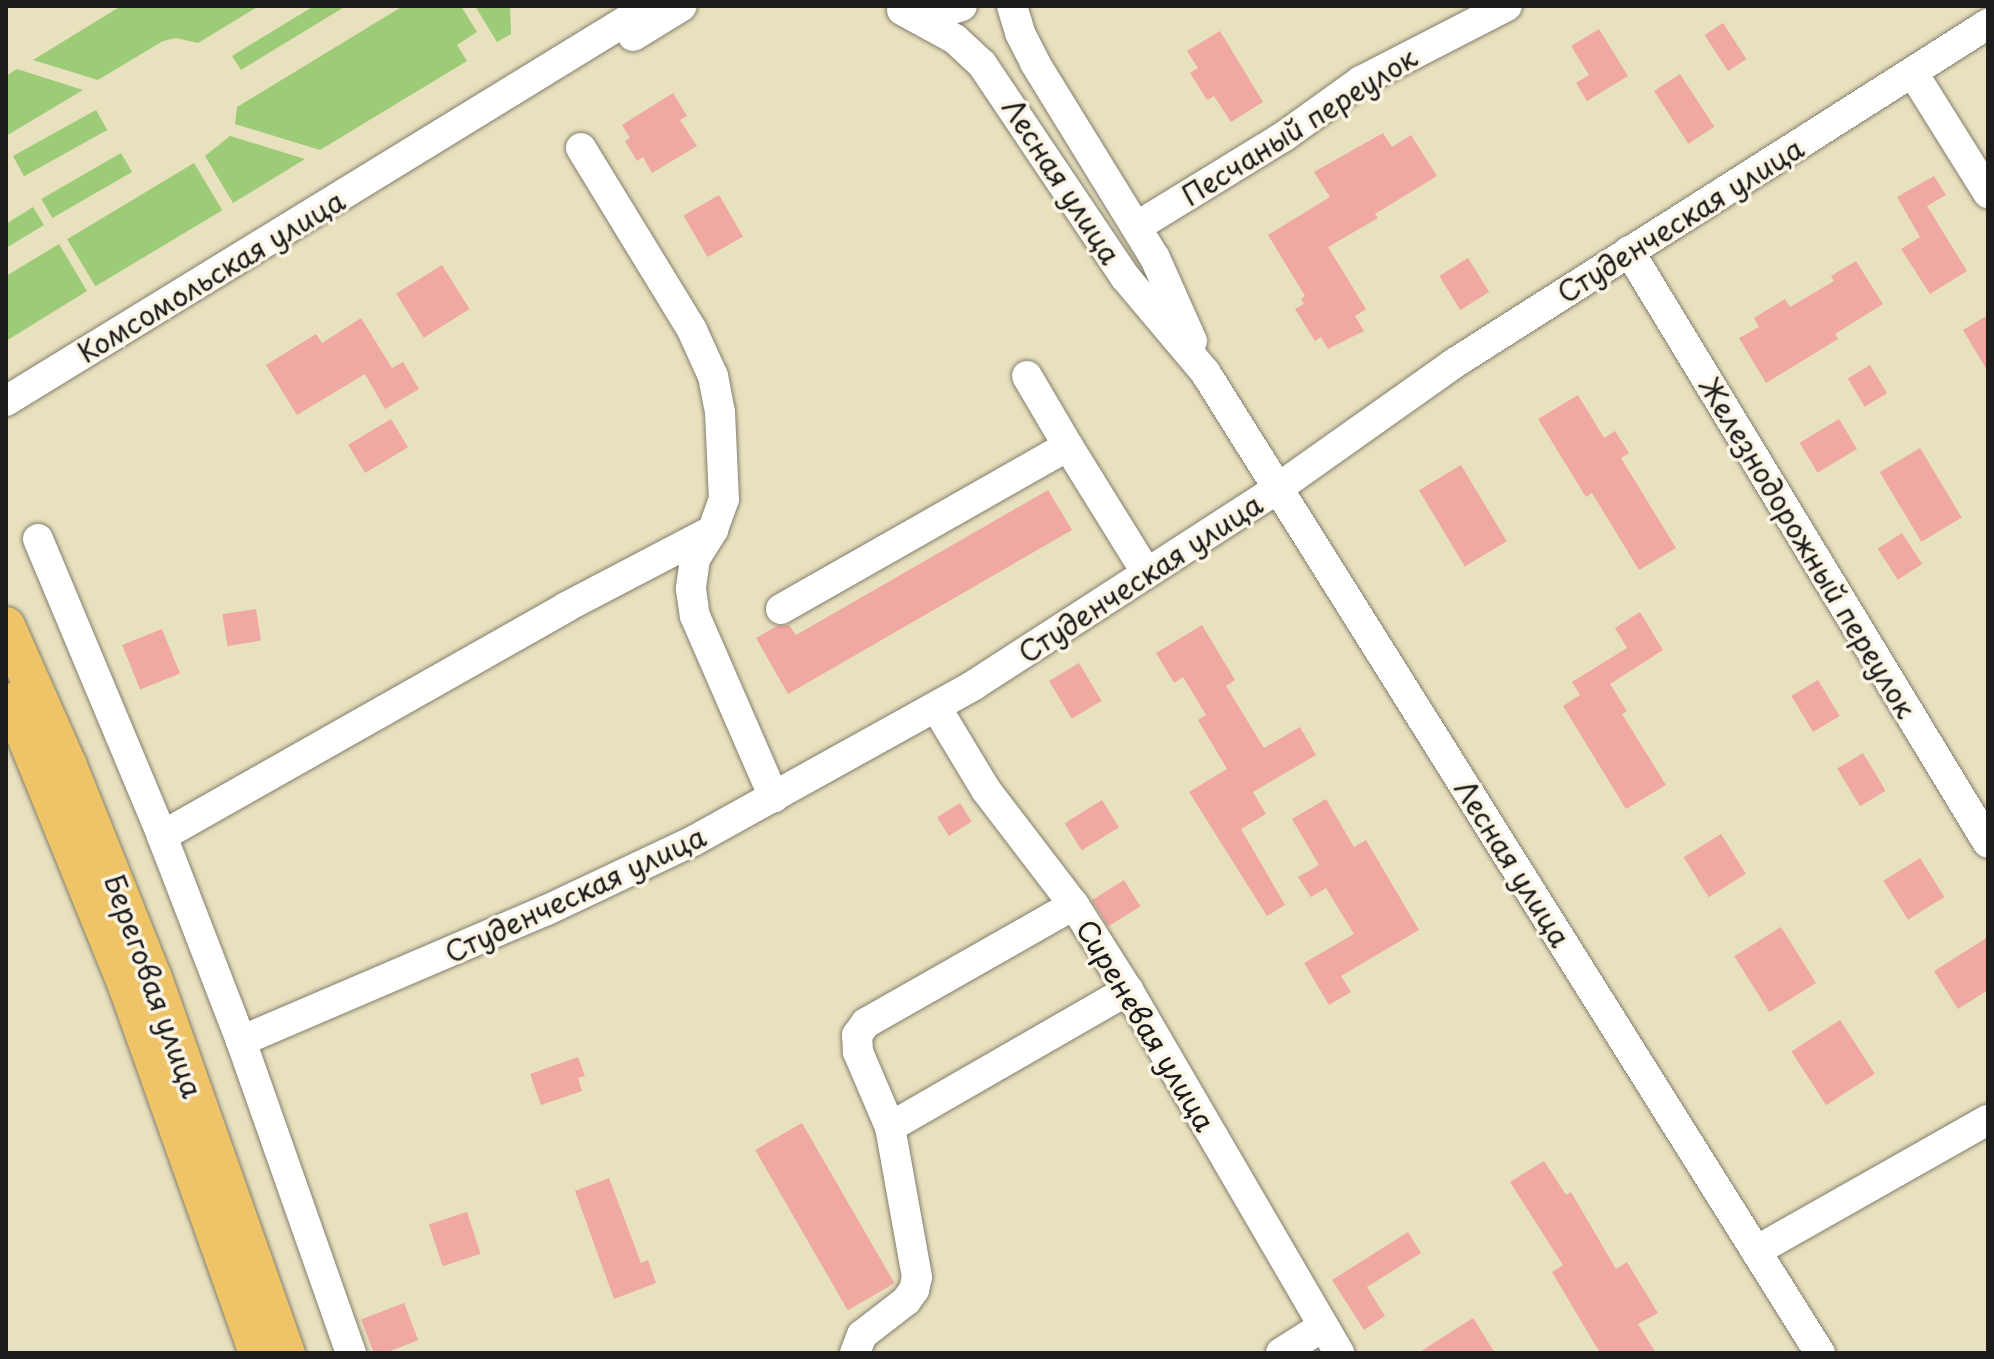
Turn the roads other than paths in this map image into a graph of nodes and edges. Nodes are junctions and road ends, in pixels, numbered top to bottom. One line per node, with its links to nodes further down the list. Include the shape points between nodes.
1 (650, 6): 10 (street, Комсомольская улица)
2 (682, 6): 10 (street, Комсомольская улица, via 550,87)
3 (962, 6): 6 (street, via 929,14)
4 (1012, 6): 12 (street, Лесная улица, via 1035,63)
5 (1507, 6): 12 (street, Песчаный переулок, via 1361,81 1283,137)
6 (895, 7): 14 (street, Лесная улица, via 955,39 982,64 1125,277)
7 (1988, 24): 8 (street, Студенческая улица)
8 (1913, 73): 11 (street); 13 (street, Студенческая улица)
9 (581, 148): 19 (street, via 692,330 713,376 726,471)
10 (416, 151): 16 (street, Комсомольская улица)
11 (1988, 193)
12 (1136, 227): 14 (street, Лесная улица)
13 (1629, 251): 18 (street, Студенческая улица, via 1453,364); 28 (street, Железнодорожный переулок)
14 (1205, 372): 18 (street, Лесная улица)
15 (1027, 376): 17 (street)
16 (6, 401)
17 (1068, 446): 21 (street); 22 (street)
18 (1278, 488): 21 (street, Студенческая улица); 34 (street, Лесная улица)
19 (720, 526): 26 (street, via 695,559 695,616); 27 (street)
20 (38, 539): 27 (street)
21 (1146, 572): 25 (street, Студенческая улица)
22 (781, 609)
23 (6, 626): 37 (main road, Береговая улица, via 153,978)
24 (6, 689): 36 (main road, Береговая улица, via 128,988)
25 (936, 707): 26 (street, Студенческая улица); 29 (street, Сиреневая улица, via 1000,811)
26 (774, 798): 31 (street, Студенческая улица, via 545,911)
27 (162, 836): 31 (street)
28 (1988, 843)
29 (1074, 905): 30 (street, Сиреневая улица); 33 (street, via 866,1023 857,1035 858,1052)
30 (1128, 990): 33 (street); 35 (street, Сиреневая улица)
31 (241, 1041): 38 (street)
32 (1988, 1120): 34 (street)
33 (890, 1127): 39 (street, via 917,1277 906,1301 862,1335)
34 (1756, 1251): 42 (street, Лесная улица)
35 (1322, 1327): 40 (street); 41 (street, Сиреневая улица)
36 (258, 1353)
37 (286, 1353)
38 (351, 1353)
39 (855, 1353)
40 (1281, 1353)
41 (1339, 1353)
42 (1820, 1353)

